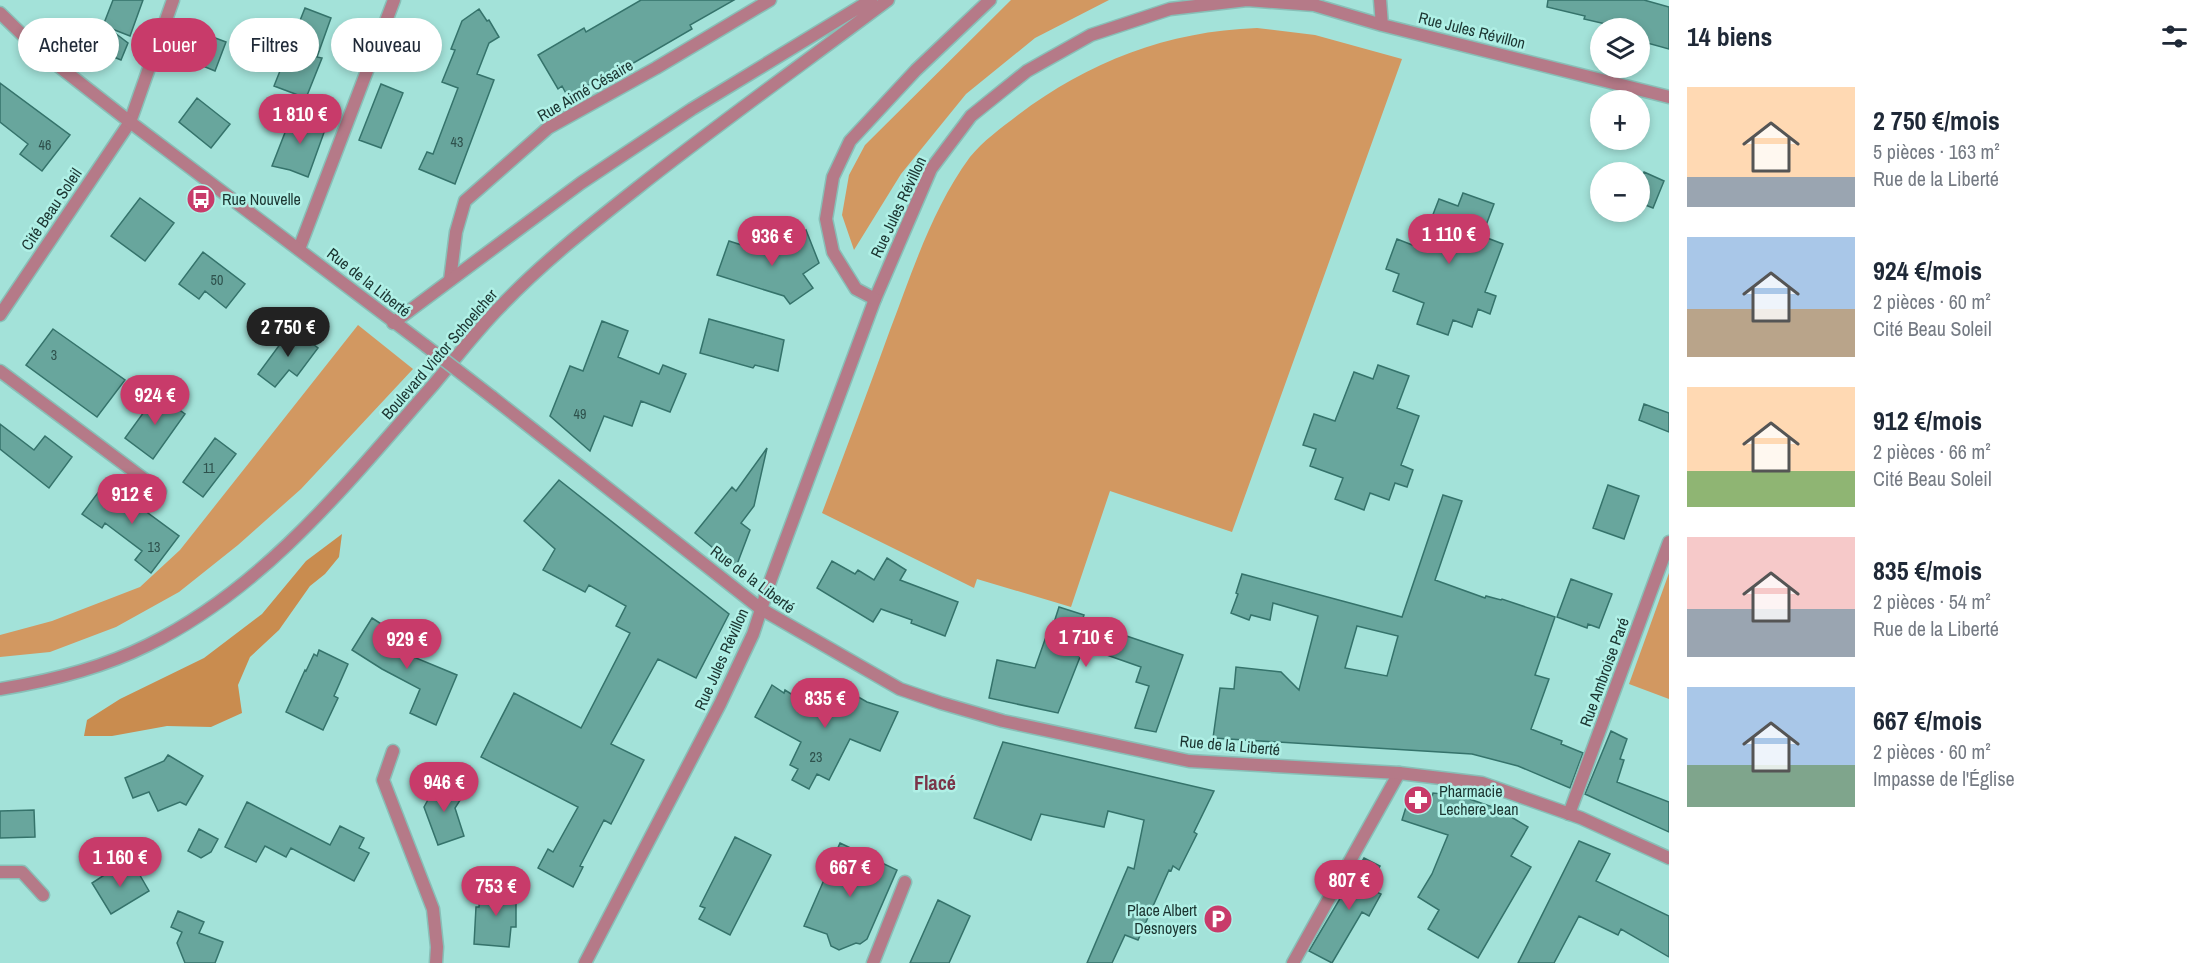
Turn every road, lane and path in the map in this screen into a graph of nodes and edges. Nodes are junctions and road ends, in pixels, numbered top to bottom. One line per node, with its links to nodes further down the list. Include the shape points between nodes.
1 (173, 0): 11 (street)
2 (394, 0): 12 (street)
3 (770, 0): 13 (street, Rue Aimé Césaire, via 548,128 465,201 456,232)
4 (872, 0): 13 (street, via 692,109 581,183)
5 (888, 0): 21 (street, Boulevard Victor Schoelcher, via 682,152 582,232 501,306 337,496 272,561 204,613 147,646 87,669 38,683)
6 (990, 0): 14 (street, via 916,70 850,141 833,177 826,219 833,252 856,289)
7 (1380, 0): 9 (street)
8 (0, 13): 11 (street, Rue de la Liberté, via 38,50)
9 (1382, 25): 10 (street, Rue Jules Révillon); 14 (street, Rue Jules Révillon, via 1314,5 1247,0 1170,9 1091,34 1026,71 971,116 931,169)
10 (1669, 97)
11 (130, 122): 12 (street, Rue de la Liberté); 15 (street, Cité Beau Soleil)
12 (298, 249): 16 (street, Rue de la Liberté)
13 (450, 280): 16 (street)
14 (875, 299): 20 (street, Rue Jules Révillon)
15 (0, 315)
16 (393, 323): 20 (street, Rue de la Liberté, bridge)
17 (0, 371): 18 (street)
18 (160, 491)
19 (1669, 542): 24 (street, Rue Ambroise Paré)
20 (761, 609): 23 (street, Rue de la Liberté, via 900,689 1004,721 1189,761); 30 (street, Rue Jules Révillon, via 720,704)
21 (0, 688)
22 (393, 751): 29 (street, via 383,780 433,909)
23 (1399, 772): 24 (street, Rue de la Liberté, via 1482,783); 32 (street)
24 (1569, 814): 25 (street, Rue de la Liberté)
25 (1669, 858)
26 (0, 872): 28 (street, via 22,872)
27 (905, 882): 31 (street)
28 (43, 895)
29 (436, 963)
30 (585, 963)
31 (873, 963)
32 (1293, 963)

